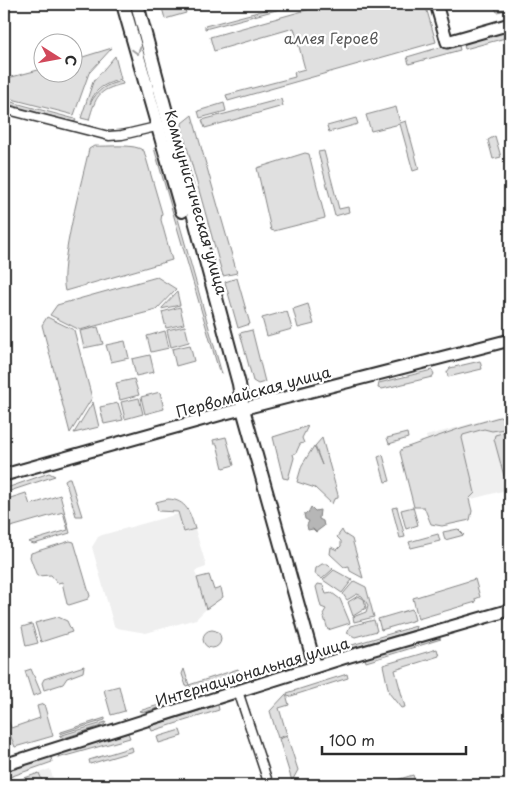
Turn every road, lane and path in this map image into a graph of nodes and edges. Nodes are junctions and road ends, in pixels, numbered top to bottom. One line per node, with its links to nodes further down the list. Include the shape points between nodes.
1 (123, 4): 6 (main road, Коммунистическая улица, one-way to 6)
2 (137, 4): 6 (main road, Коммунистическая улица)
3 (436, 4): 4 (street, via 447,42)
4 (510, 24)
5 (4, 109): 6 (street, via 109,136)
6 (163, 125): 8 (main road, Коммунистическая улица, via 239,384)
7 (510, 340): 8 (street, Первомайская улица)
8 (243, 409): 9 (street, Первомайская улица); 11 (main road, Коммунистическая улица)
9 (4, 475)
10 (510, 610): 11 (street, Интернациональная улица)
11 (315, 666): 12 (street, Интернациональная улица)
12 (238, 691): 13 (street, Интернациональная улица); 14 (street)
13 (4, 765)
14 (268, 785)

